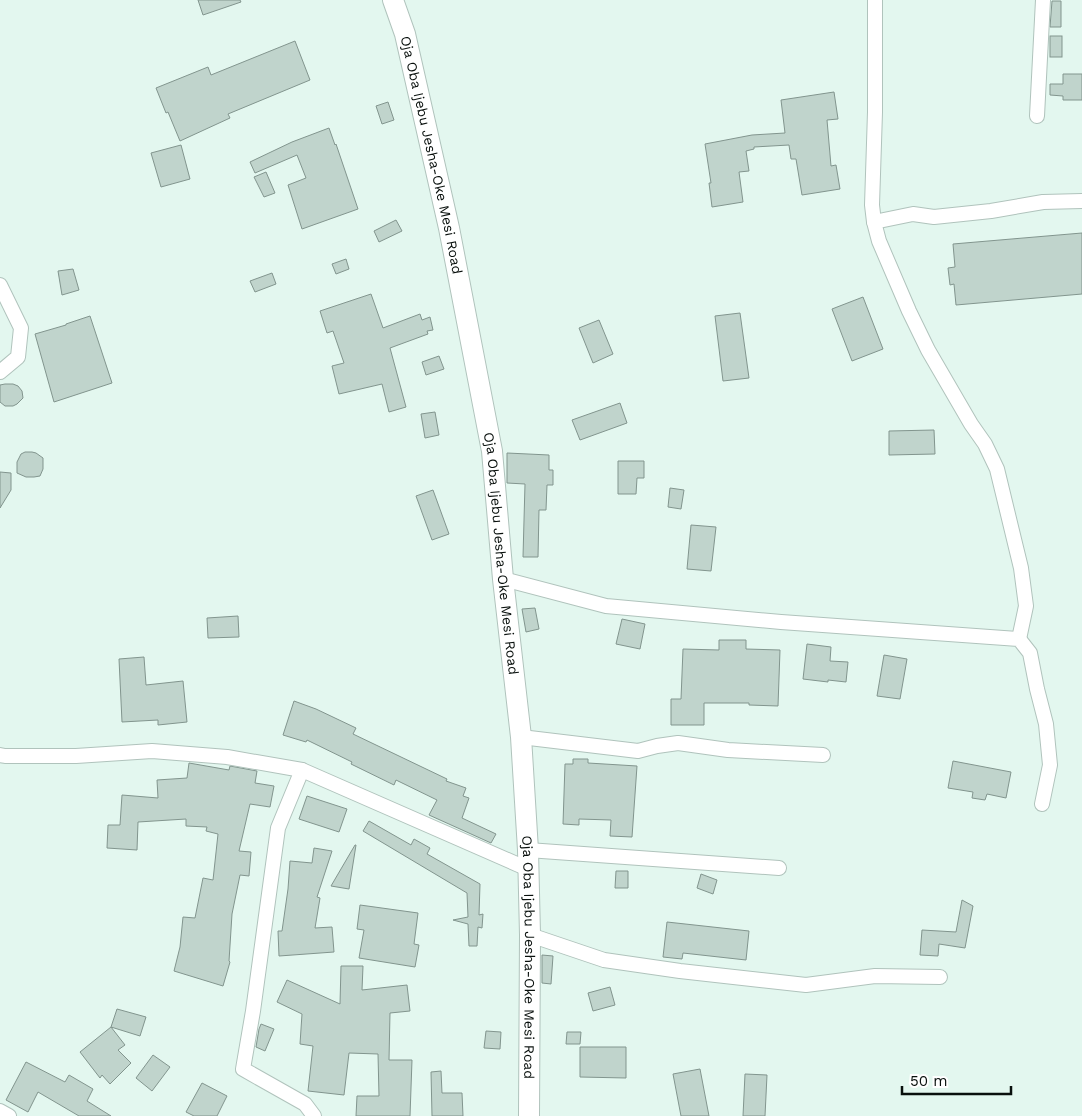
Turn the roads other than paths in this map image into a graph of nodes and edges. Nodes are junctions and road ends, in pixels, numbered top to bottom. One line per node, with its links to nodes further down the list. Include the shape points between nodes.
1 (393, 0): 9 (main road, Oja Oba Ijebu Jesha-Oke Mesi Road, via 405,34 449,228 492,451)
2 (875, 0): 6 (street)
3 (1043, 0): 4 (street)
4 (1037, 116)
5 (1082, 201): 6 (street, via 1043,202 934,217 913,214)
6 (874, 222): 10 (street, via 879,241 928,350 997,469 1021,568 1026,606)
7 (0, 285): 8 (street, via 21,328 18,357)
8 (0, 372)
9 (503, 579): 10 (street, via 606,606); 11 (main road, Oja Oba Ijebu Jesha-Oke Mesi Road)
10 (1019, 639): 15 (street, via 1030,653 1046,724 1050,765)
11 (521, 737): 13 (street, via 638,751 678,743 728,750); 16 (main road, Oja Oba Ijebu Jesha-Oke Mesi Road)
12 (0, 755): 14 (street, via 76,756 152,751 227,757)
13 (823, 755)
14 (302, 770): 16 (street); 22 (street, via 278,828 243,1069 305,1104)
15 (1042, 804)
16 (528, 859): 17 (street); 18 (main road, Oja Oba Ijebu Jesha-Oke Mesi Road)
17 (779, 868)
18 (530, 935): 19 (street, via 604,960 806,986 875,976); 23 (main road, Oja Oba Ijebu Jesha-Oke Mesi Road)
19 (940, 977)
20 (0, 1111): 21 (street)
21 (9, 1116)
22 (314, 1116)
23 (529, 1116)

